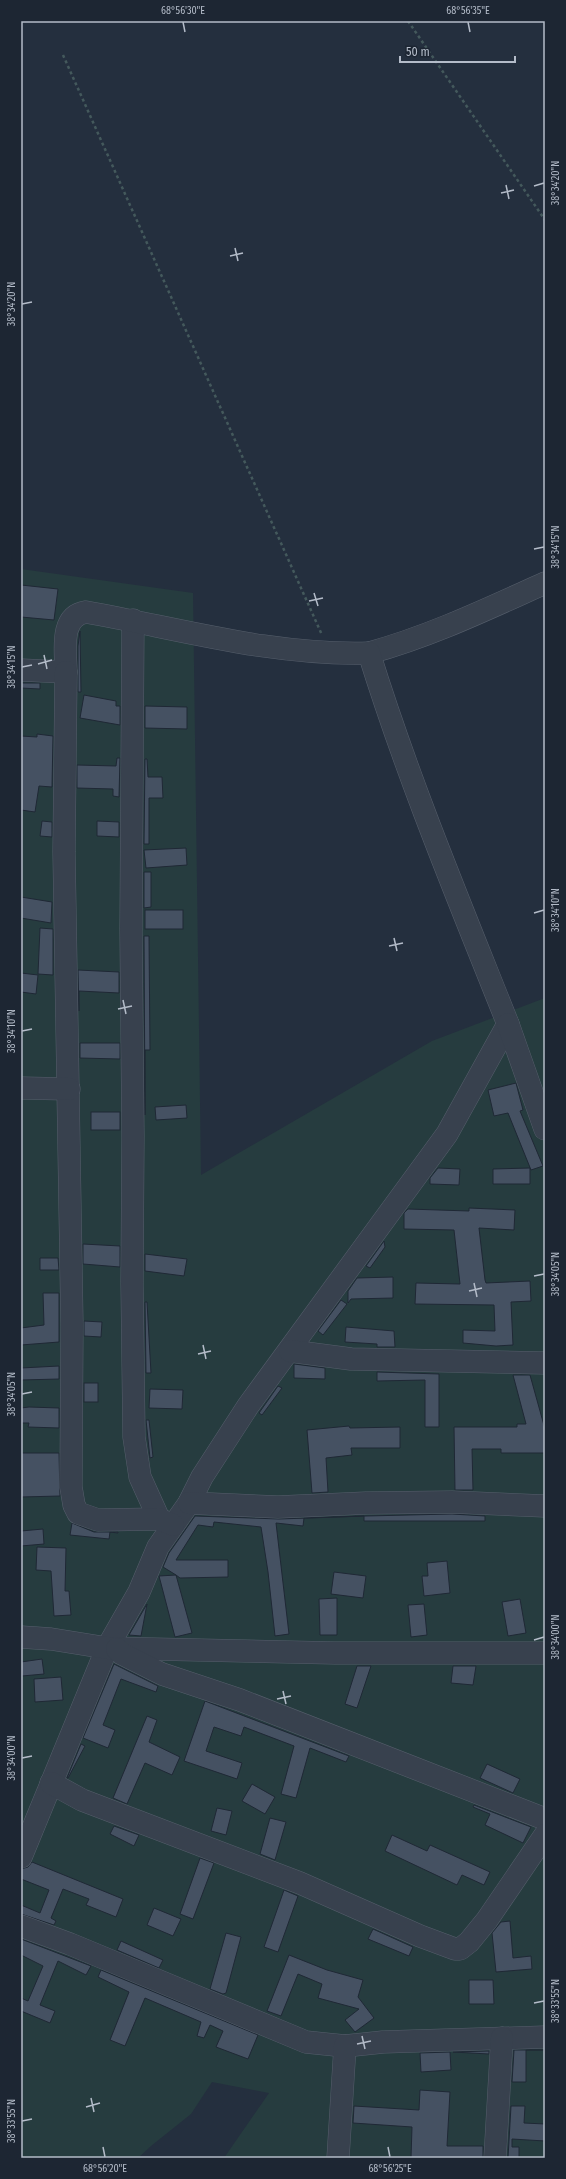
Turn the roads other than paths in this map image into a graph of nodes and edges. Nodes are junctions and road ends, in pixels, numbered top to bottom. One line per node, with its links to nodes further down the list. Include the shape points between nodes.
1 (545, 583): 3 (street, via 433,632)
2 (133, 620): 3 (street, via 263,647 331,654); 5 (street, via 86,612 74,616 67,626); 14 (street, via 130,930 134,1136 134,1437 140,1477)
3 (369, 653): 6 (street, via 387,711)
4 (21, 670): 5 (street)
5 (66, 672): 8 (street, via 64,852)
6 (508, 1024): 9 (street); 10 (street, via 447,1134)
7 (21, 1088): 8 (street)
8 (69, 1090): 14 (street, via 72,1325 70,1437 74,1505 78,1513 98,1520)
9 (545, 1129)
10 (290, 1351): 11 (street, via 351,1359); 12 (street, via 230,1434 202,1477)
11 (545, 1363)
12 (189, 1503): 13 (street, via 278,1507 444,1502); 14 (street)
13 (545, 1506)
14 (166, 1522): 16 (street, via 139,1592)
15 (21, 1637): 16 (street)
16 (112, 1648): 17 (street, via 342,1653); 18 (street); 19 (street, via 162,1674 240,1700)
17 (545, 1653)
18 (51, 1783): 20 (street, via 82,1800 300,1883 455,1949 465,1946 478,1931); 21 (street)
19 (545, 1819)
20 (545, 1835)
21 (21, 1858)
22 (21, 1926): 25 (street, via 306,2042)
23 (545, 2037): 24 (street)
24 (502, 2038): 25 (street, via 384,2042); 27 (street)
25 (345, 2046): 26 (street)
26 (338, 2158)
27 (495, 2158)

